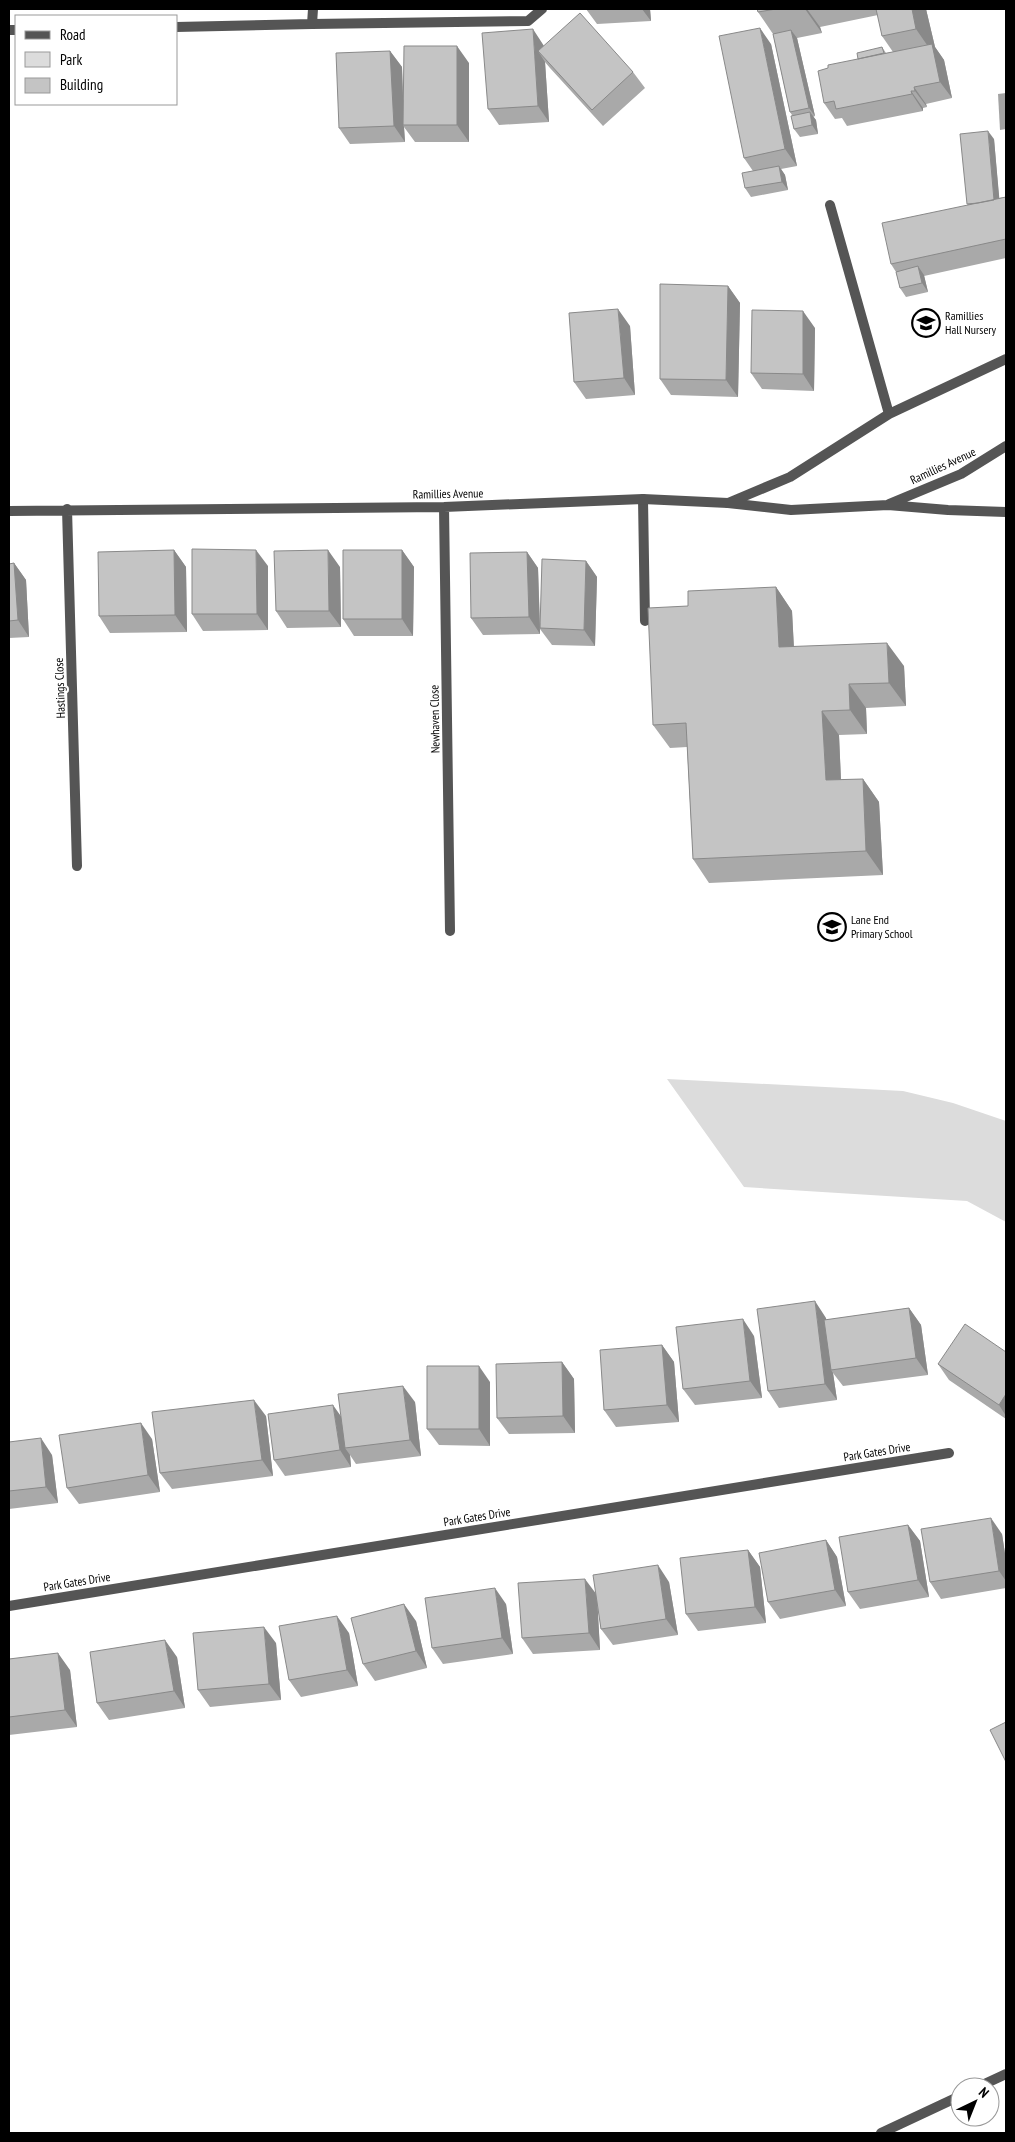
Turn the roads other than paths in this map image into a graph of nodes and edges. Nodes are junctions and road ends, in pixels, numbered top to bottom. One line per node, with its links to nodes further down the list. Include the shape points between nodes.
1 (313, 9): 3 (street)
2 (542, 9): 3 (street, via 528,21)
3 (312, 24): 4 (street)
4 (178, 26)
5 (830, 205): 7 (street)
6 (1006, 359): 7 (street)
7 (889, 414): 10 (street, via 790,477)
8 (1006, 446): 11 (street, Ramillies Avenue, via 961,474)
9 (643, 499): 10 (street, Ramillies Avenue); 12 (street, Ramillies Avenue); 16 (street)
10 (728, 503): 11 (street, Ramillies Avenue, via 791,510)
11 (888, 505): 15 (street, Ramillies Avenue)
12 (444, 507): 13 (street, Ramillies Avenue); 18 (street, Newhaven Close)
13 (67, 509): 14 (street, Ramillies Avenue); 17 (street, Hastings Close)
14 (9, 511)
15 (1006, 512)
16 (645, 621)
17 (78, 866)
18 (450, 931)
19 (949, 1453): 20 (street, Park Gates Drive)
20 (9, 1606)
21 (950, 2101): 22 (street)
22 (881, 2133)

